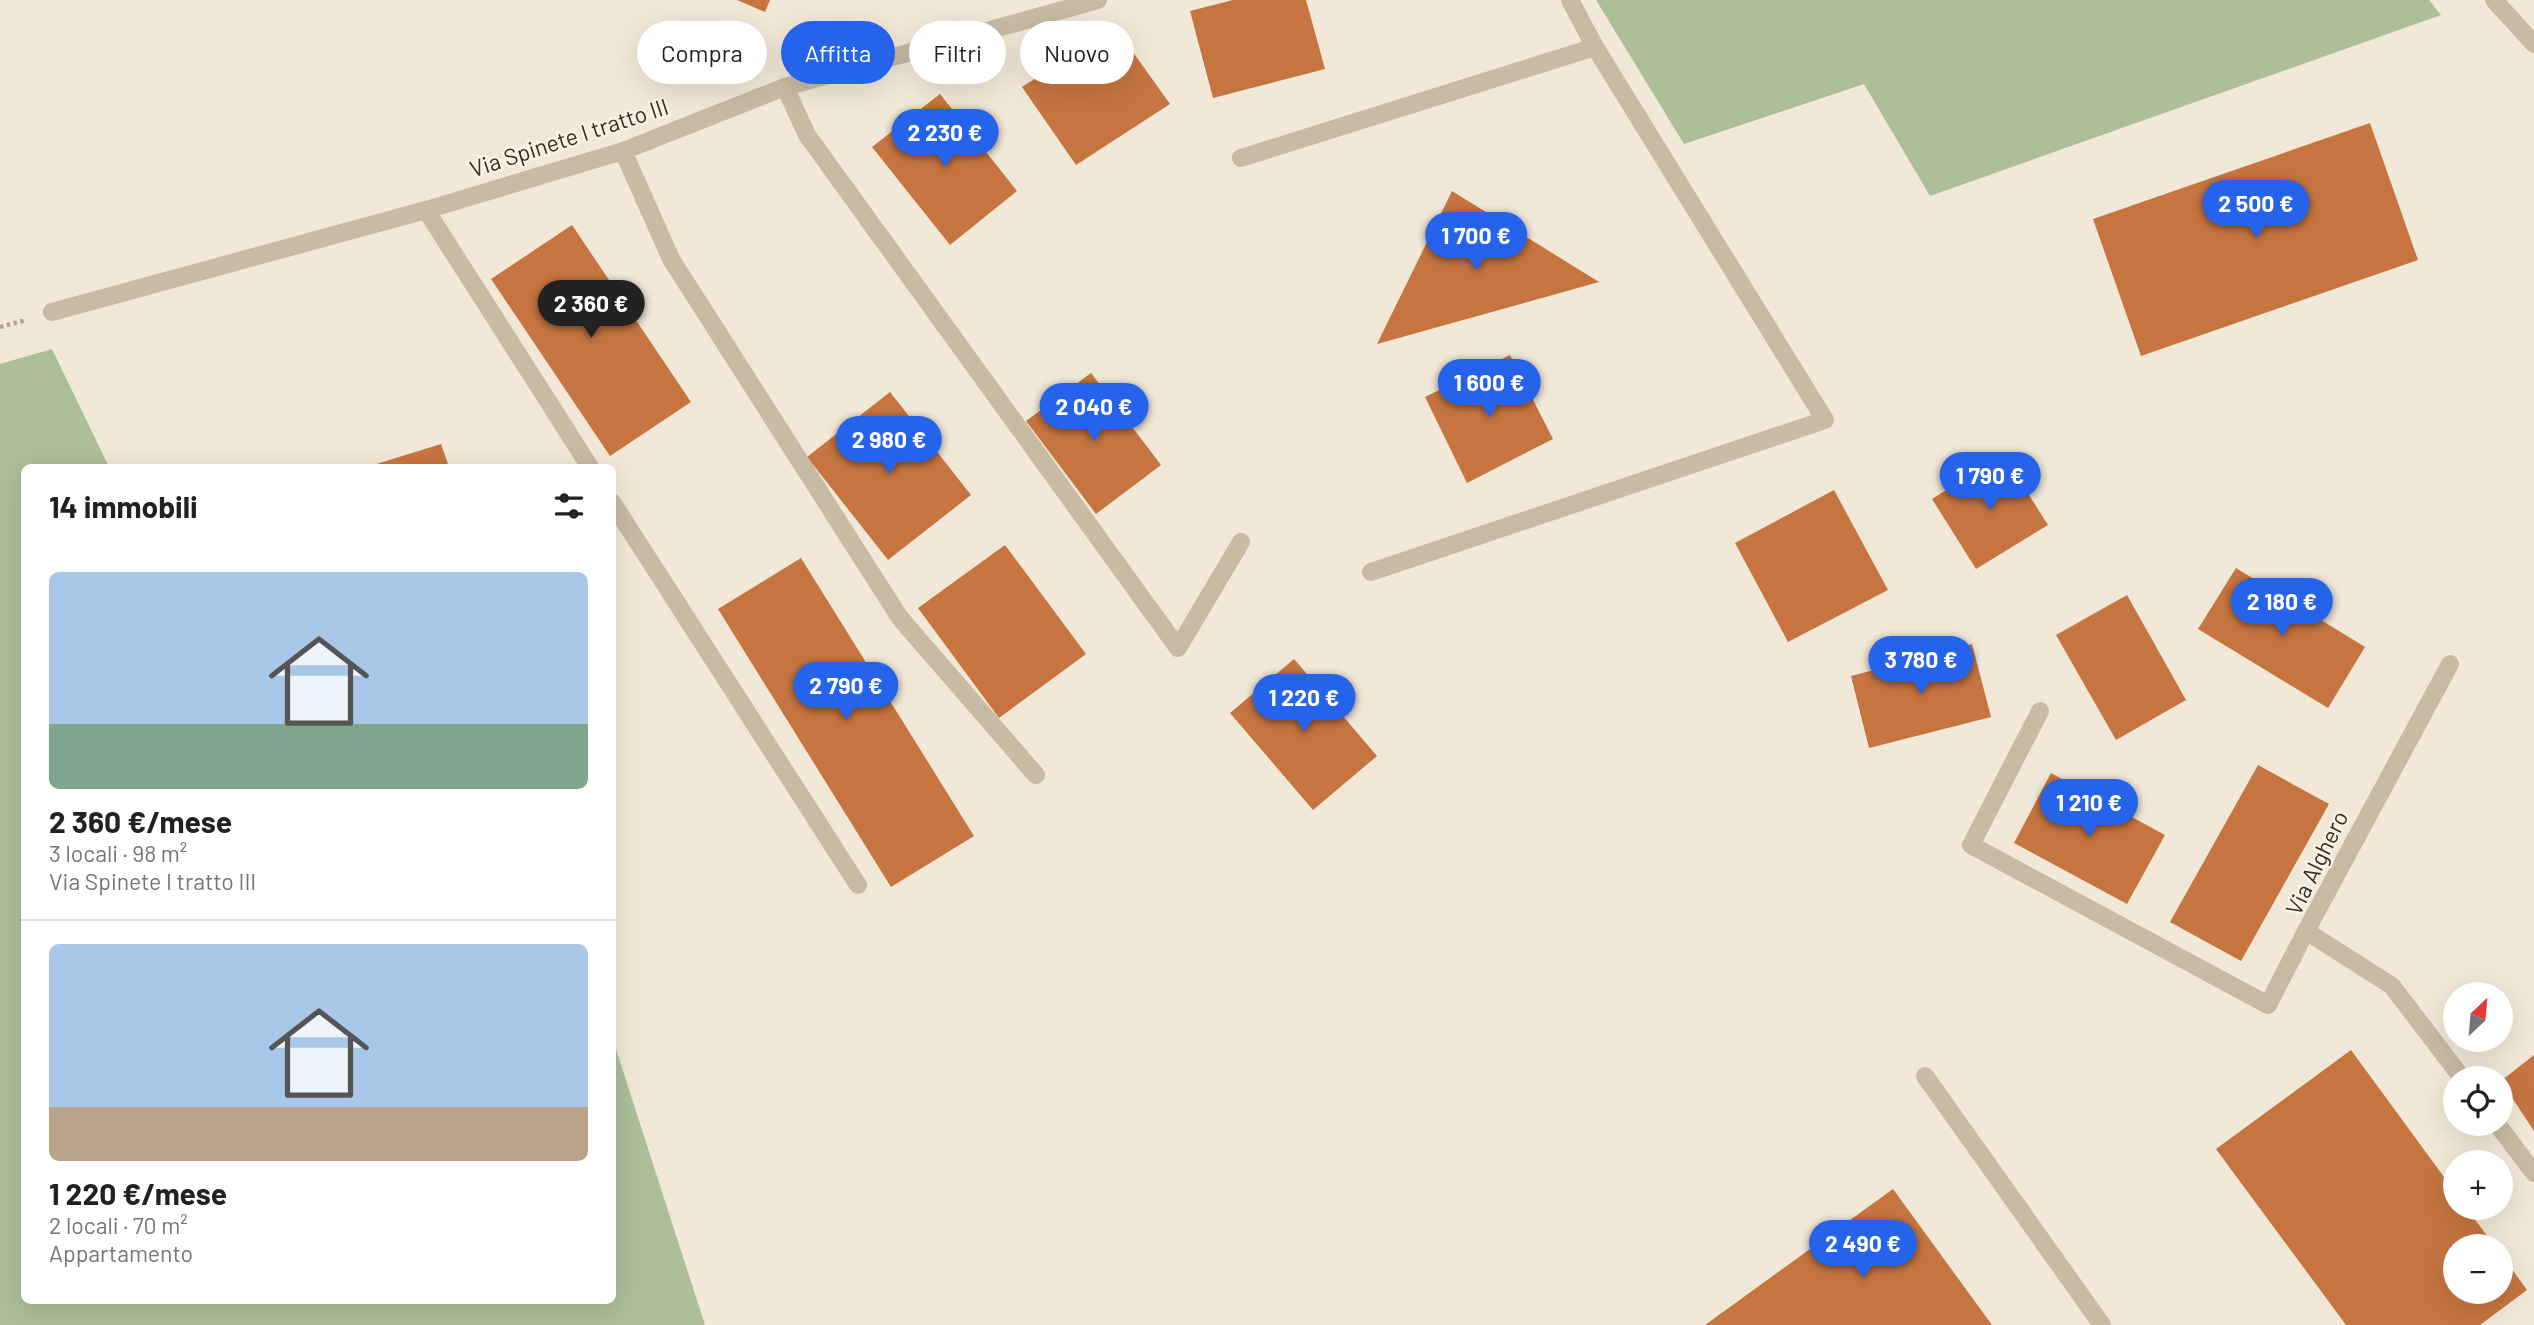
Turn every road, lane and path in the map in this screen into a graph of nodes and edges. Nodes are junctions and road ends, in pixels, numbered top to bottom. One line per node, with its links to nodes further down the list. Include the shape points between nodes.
1 (1098, 0): 4 (street, Via Spinete I tratto III)
2 (1570, 0): 6 (street)
3 (2494, 0): 5 (street)
4 (1059, 5): 7 (street, Via Spinete I tratto III)
5 (2534, 44)
6 (1595, 47): 9 (street); 15 (street, via 1825,420)
7 (785, 87): 8 (street, Via Spinete I tratto III); 14 (street, via 807,135 1178,648)
8 (623, 151): 10 (street, Via Spinete I tratto III); 18 (street, via 671,259 900,618)
9 (1241, 158)
10 (426, 210): 11 (street, Via Spinete I tratto III); 12 (street)
11 (52, 312)
12 (588, 464)
13 (616, 508): 19 (street)
14 (1241, 542)
15 (1371, 572)
16 (2450, 664): 20 (street, Via Alghero)
17 (2040, 711): 20 (street, via 1971,845 2268,1005)
18 (1036, 775)
19 (858, 885)
20 (2306, 931): 21 (street, Via Alghero, via 2392,986)
21 (2453, 1066)
22 (1925, 1076): 25 (street)
23 (2506, 1136): 24 (street)
24 (2534, 1173)
25 (2102, 1325)

